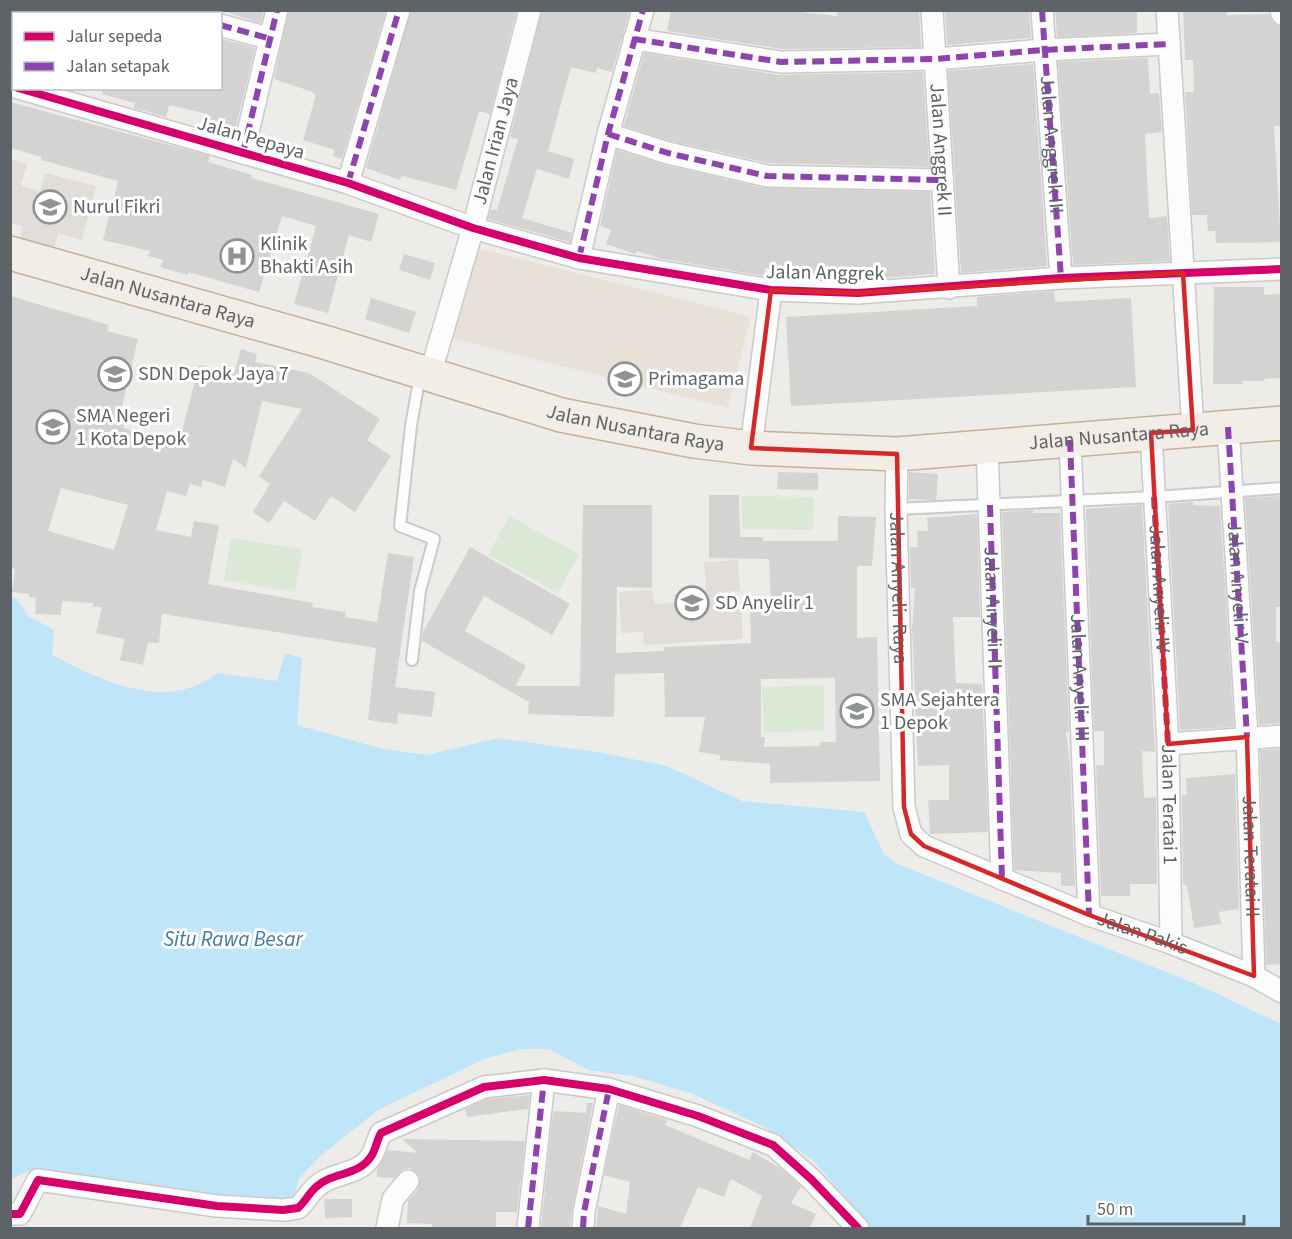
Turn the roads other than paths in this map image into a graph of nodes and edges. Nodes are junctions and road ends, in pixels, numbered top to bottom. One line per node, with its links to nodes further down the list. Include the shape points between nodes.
1 (277, 10): 9 (street)
2 (399, 10): 18 (street)
3 (530, 10): 19 (street, Jalan Irian Jaya)
4 (643, 10): 10 (street)
5 (932, 10): 13 (street, Jalan Anggrek II)
6 (1042, 10): 12 (street, Jalan Anggrek III)
7 (1167, 10): 11 (street)
8 (222, 26): 9 (street)
9 (268, 38): 16 (street)
10 (634, 39): 13 (street, via 782,62); 15 (street)
11 (1169, 44): 12 (street); 23 (street)
12 (1044, 50): 13 (street); 24 (street, Jalan Anggrek III)
13 (936, 59): 17 (street, Jalan Anggrek II)
14 (31, 90): 16 (street, Jalan Pepaya)
15 (608, 134): 17 (street, via 668,153 767,176); 21 (street)
16 (243, 153): 18 (street, Jalan Pepaya)
17 (942, 180): 25 (street, Jalan Anggrek II)
18 (348, 183): 19 (street, Jalan Pepaya)
19 (473, 228): 21 (street, Jalan Anggrek); 27 (street, Jalan Irian Jaya)
20 (10, 253): 27 (highway, Jalan Nusantara Raya)
21 (579, 258): 26 (street, Jalan Anggrek)
22 (1281, 269): 23 (street, Jalan Anggrek)
23 (1183, 273): 24 (street, Jalan Anggrek); 30 (street)
24 (1061, 278): 25 (street, Jalan Anggrek)
25 (949, 288): 26 (street, Jalan Anggrek, via 858,293)
26 (771, 290): 34 (street)
27 (425, 374): 34 (highway, Jalan Nusantara Raya, via 561,415); 42 (lane, via 411,426 400,526 434,539 420,591)
28 (1281, 423): 29 (highway, Jalan Nusantara Raya)
29 (1228, 427): 30 (highway, Jalan Nusantara Raya); 37 (street, Jalan Anyelir V)
30 (1193, 430): 31 (highway, Jalan Nusantara Raya)
31 (1151, 434): 32 (highway, Jalan Nusantara Raya); 38 (street, Jalan Anyelir IV)
32 (1070, 440): 33 (highway, Jalan Nusantara Raya); 39 (street, Jalan Anyelir III)
33 (987, 446): 35 (highway, Jalan Nusantara Raya); 40 (street, Jalan Anyelir II)
34 (751, 448): 35 (highway, Jalan Nusantara Raya)
35 (897, 454): 41 (street, Jalan Anyelir Raya)
36 (1281, 488): 37 (lane)
37 (1232, 491): 38 (lane); 44 (street, Jalan Anyelir V)
38 (1154, 497): 39 (lane); 45 (street, Jalan Anyelir IV)
39 (1073, 501): 40 (lane); 47 (street, Jalan Anyelir III)
40 (990, 505): 41 (lane); 46 (street, Jalan Anyelir II)
41 (896, 509): 46 (street, Jalan Anyelir Raya, via 907,824 924,846)
42 (412, 660)
43 (1281, 736): 44 (street, Jalan Teratai 1)
44 (1247, 737): 45 (street, Jalan Teratai 1); 49 (street, Jalan Teratai II)
45 (1168, 744): 48 (street, Jalan Teratai 1)
46 (1002, 879): 47 (street, Jalan Pakis)
47 (1089, 915): 48 (street, Jalan Pakis)
48 (1171, 944): 49 (street, Jalan Pakis)
49 (1254, 976): 50 (street, Jalan Pakis)
50 (1281, 992)
51 (544, 1080): 52 (street); 54 (street, via 484,1087 396,1124 381,1133 365,1164 316,1187 298,1208 217,1206 38,1180 20,1214); 56 (street)
52 (609, 1089): 57 (street); 58 (street, via 698,1116 773,1145)
53 (408, 1181): 55 (street, via 393,1199)
54 (10, 1214)
55 (387, 1228)
56 (528, 1228)
57 (583, 1228)
58 (858, 1228)

